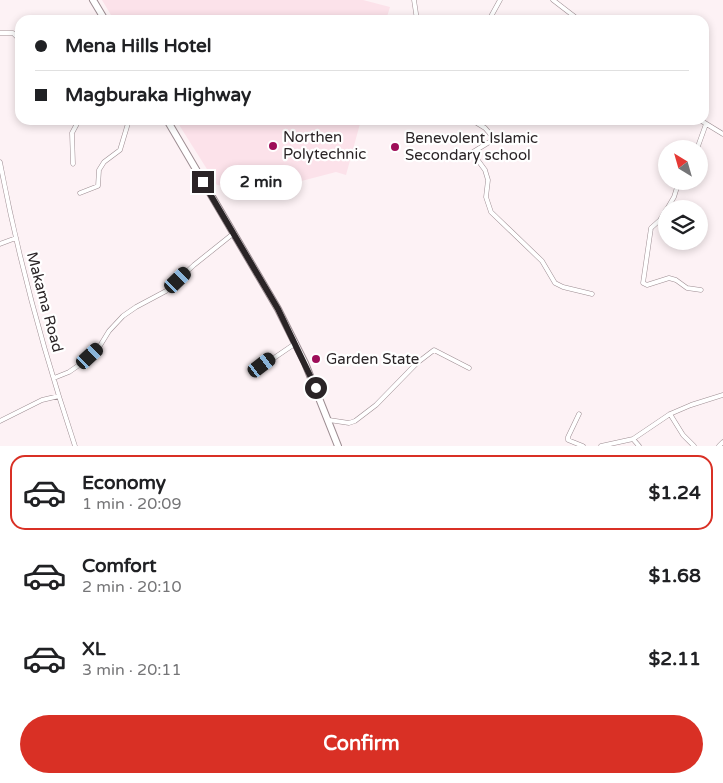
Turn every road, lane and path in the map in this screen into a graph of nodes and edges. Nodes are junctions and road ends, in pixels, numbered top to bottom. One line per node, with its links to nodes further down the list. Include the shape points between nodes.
1 (93, 0): 5 (main road)
2 (414, 0): 6 (street)
3 (500, 0): 7 (street)
4 (553, 0): 8 (street)
5 (102, 15)
6 (416, 15)
7 (492, 15)
8 (572, 15)
9 (0, 33): 10 (street)
10 (15, 35)
11 (76, 125): 20 (street, via 72,133)
12 (127, 125): 21 (street, via 120,150 99,170 98,186)
13 (170, 125): 23 (main road)
14 (480, 125): 27 (street, via 492,136 491,141 473,152 488,180 486,197 491,212 542,261 555,283 563,288)
15 (706, 125): 18 (street)
16 (708, 125): 17 (street)
17 (723, 134)
18 (700, 140)
19 (0, 162): 24 (street, Makama Road)
20 (73, 164)
21 (80, 193)
22 (658, 222): 26 (street, via 651,228 643,283 647,285 669,278 687,288)
23 (234, 233): 28 (main road); 31 (street, via 166,291 123,316 98,349 82,363)
24 (16, 238): 25 (street); 31 (street, Makama Road)
25 (0, 244)
26 (701, 290)
27 (592, 294)
28 (296, 343): 30 (street); 36 (main road)
29 (469, 368): 36 (street, via 434,350 354,422)
30 (252, 373)
31 (54, 378): 32 (street, Makama Road)
32 (59, 396): 37 (street, via 42,400); 40 (street, Makama Road)
33 (723, 396): 35 (street)
34 (579, 414): 42 (street, via 568,440)
35 (670, 414): 38 (street); 45 (street)
36 (330, 420): 41 (main road)
37 (0, 421)
38 (633, 438): 43 (street); 44 (street)
39 (723, 442): 46 (street)
40 (75, 446)
41 (338, 446)
42 (582, 446)
43 (601, 446)
44 (639, 446)
45 (694, 446)
46 (719, 446)

